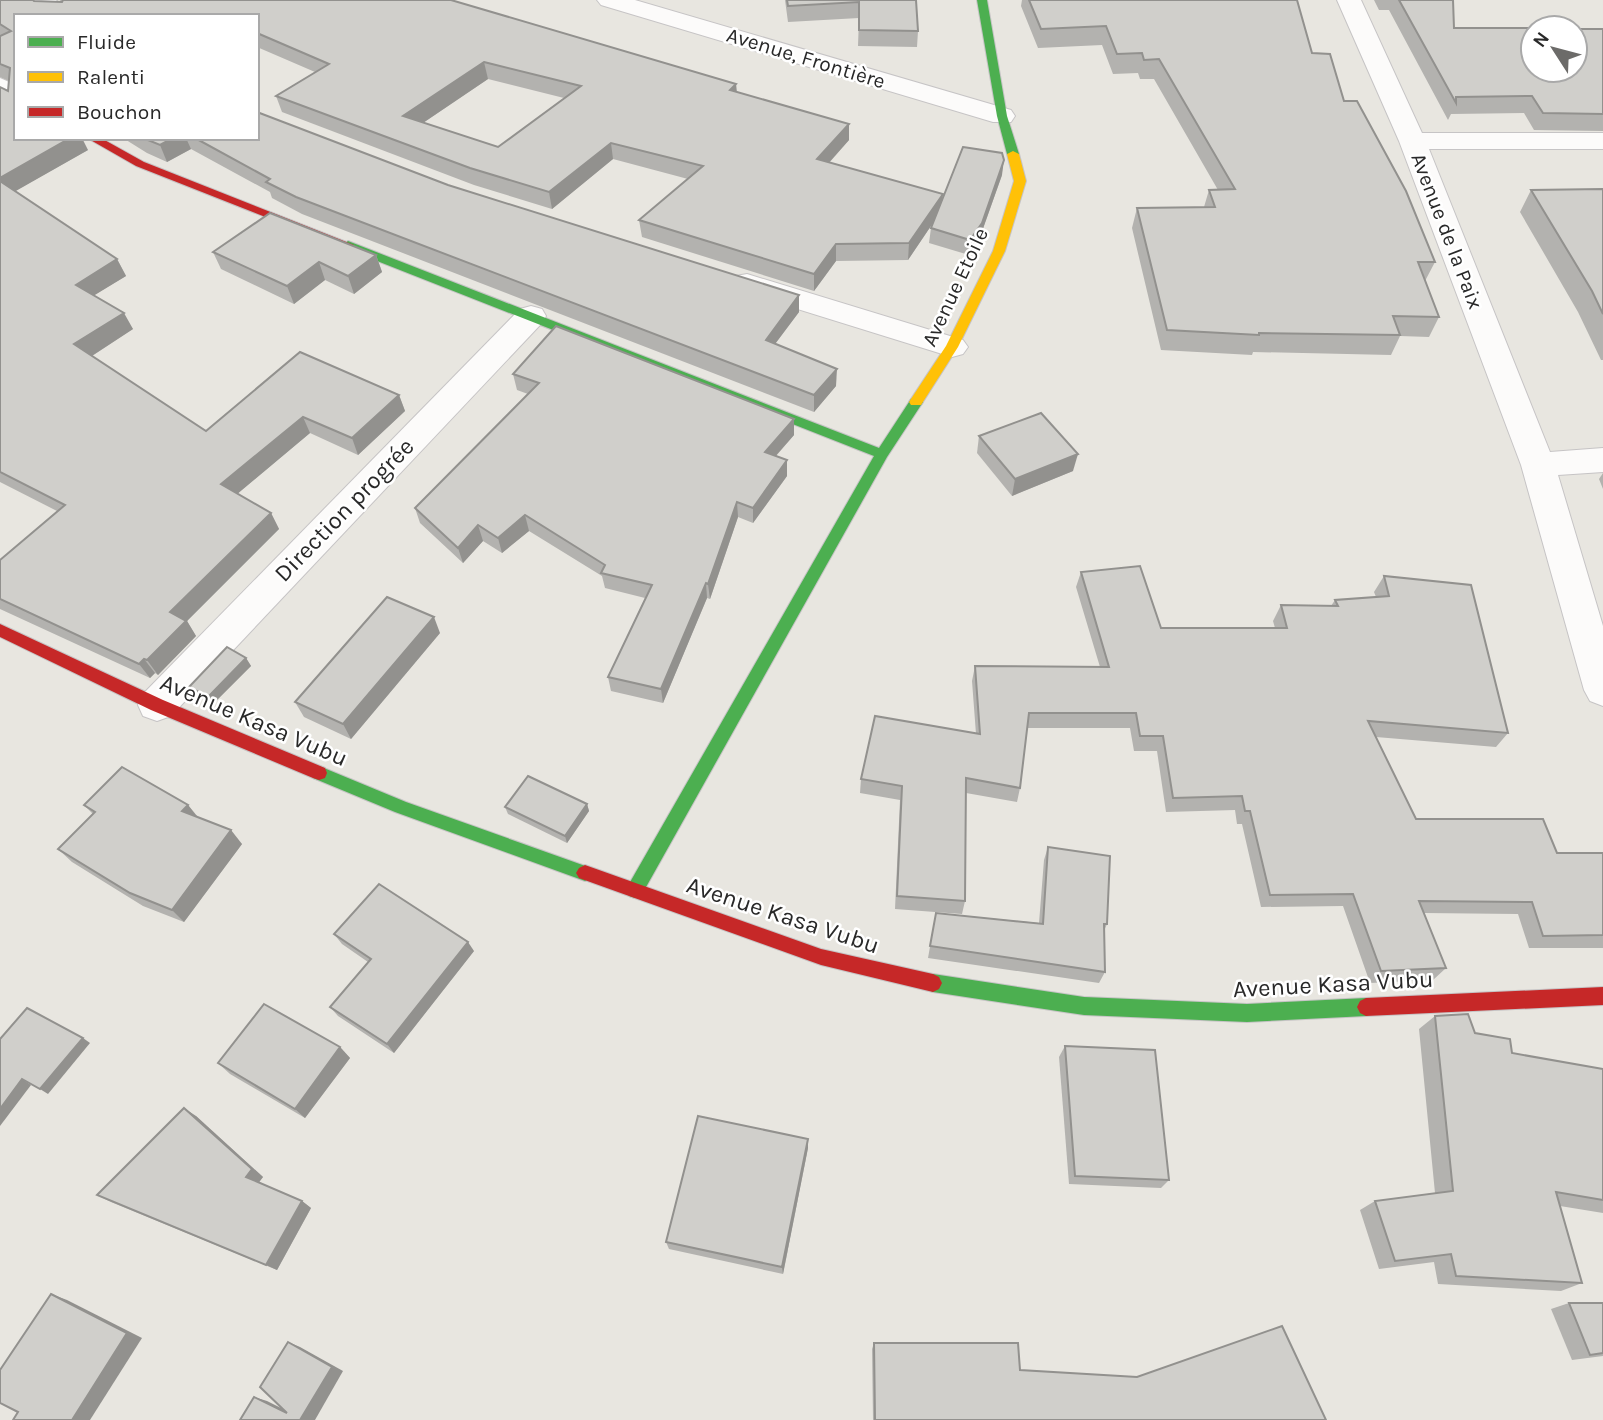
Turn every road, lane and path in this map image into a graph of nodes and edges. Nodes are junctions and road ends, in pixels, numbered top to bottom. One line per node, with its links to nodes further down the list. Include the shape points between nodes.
1 (42, 0): 6 (street)
2 (609, 0): 5 (street, Avenue, Frontière)
3 (982, 0): 7 (street, Avenue Etoile)
4 (1349, 0): 9 (street, Avenue de la Paix)
5 (636, 4): 7 (street, Avenue, Frontière)
6 (56, 14)
7 (1002, 116): 13 (street, Avenue Etoile, via 1020,181 999,251)
8 (97, 140): 12 (street, via 140,164)
9 (1412, 141): 10 (street); 16 (street, Avenue de la Paix)
10 (1603, 141)
11 (728, 276): 13 (street)
12 (531, 316): 14 (street); 19 (street, Direction progrée)
13 (952, 347): 14 (street, Avenue Etoile)
14 (882, 454): 20 (street, Avenue Etoile)
15 (1603, 460): 16 (street)
16 (1538, 465): 18 (street, Avenue de la Paix)
17 (0, 630): 19 (street, Avenue Kasa Vubu)
18 (1603, 690)
19 (158, 705): 20 (street, Avenue Kasa Vubu, via 401,807)
20 (635, 890): 21 (street, Avenue Kasa Vubu, via 821,957 934,984 1084,1006 1247,1013)
21 (1603, 996)

